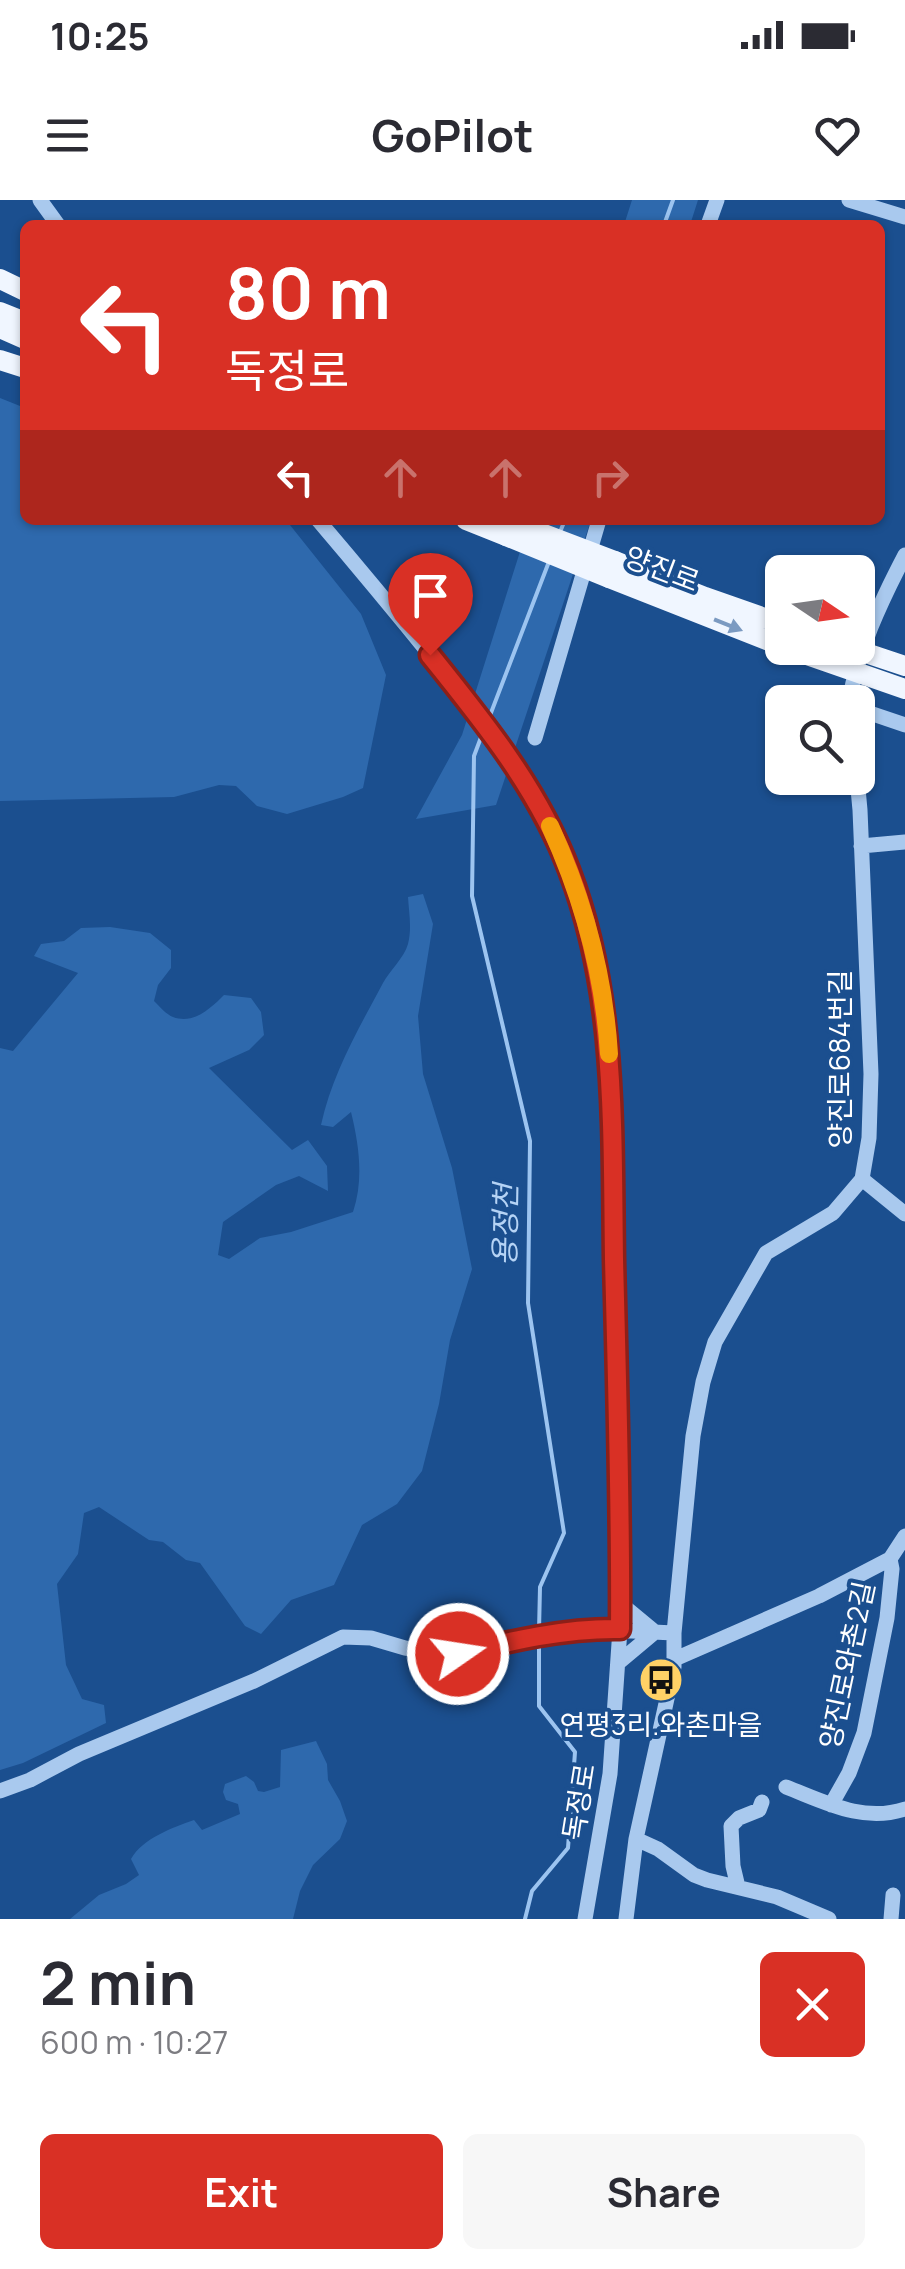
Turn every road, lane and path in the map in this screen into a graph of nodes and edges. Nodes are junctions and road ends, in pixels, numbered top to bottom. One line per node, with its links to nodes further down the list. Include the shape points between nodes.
1 (849, 200): 2 (street)
2 (905, 217)
3 (322, 525): 28 (street, 독정로, via 502,749 560,846 580,901 608,1041)
4 (598, 525): 20 (street)
5 (508, 526): 7 (main road, 양진로, bridge)
6 (905, 556): 8 (street)
7 (612, 570): 9 (main road, 양진로); 10 (main road, 양진로, one-way to 10)
8 (875, 613)
9 (765, 618)
10 (765, 638)
11 (875, 655): 14 (main road)
12 (835, 665): 15 (main road, 양진로)
13 (855, 665): 15 (street)
14 (905, 666)
15 (854, 672): 16 (street); 17 (main road, 양진로)
16 (851, 685)
17 (905, 690)
18 (875, 715): 19 (street)
19 (905, 725)
20 (535, 738)
21 (858, 795): 23 (street, 양진로684번길)
22 (905, 842): 23 (street)
23 (861, 846): 24 (street, 양진로684번길, via 870,1074)
24 (862, 1180): 25 (street); 31 (street, 양진로684번길, via 834,1213 766,1253 715,1342 693,1436)
25 (905, 1214)
26 (905, 1536): 27 (street, 양진로와촌2길)
27 (890, 1559): 32 (street); 37 (street, 양진로와촌2길, via 888,1618 864,1734)
28 (620, 1603): 29 (street, 독정로); 30 (street)
29 (620, 1629): 30 (street); 33 (street, 독정로); 35 (street, via 527,1638 458,1654 343,1637)
30 (655, 1632): 31 (street); 33 (street)
31 (674, 1633): 32 (street, 양진로684번길)
32 (675, 1659): 39 (street, 양진로684번길)
33 (618, 1664): 42 (street, 독정로, via 610,1774)
34 (786, 1787): 37 (street)
35 (0, 1791)
36 (762, 1802): 40 (street, via 731,1826)
37 (831, 1805): 38 (street, via 882,1815)
38 (905, 1808)
39 (636, 1839): 40 (street, via 694,1875); 43 (street, 양진로684번길)
40 (738, 1887): 44 (street)
41 (893, 1895): 45 (street)
42 (585, 1919)
43 (626, 1919)
44 (830, 1919)
45 (891, 1919)

